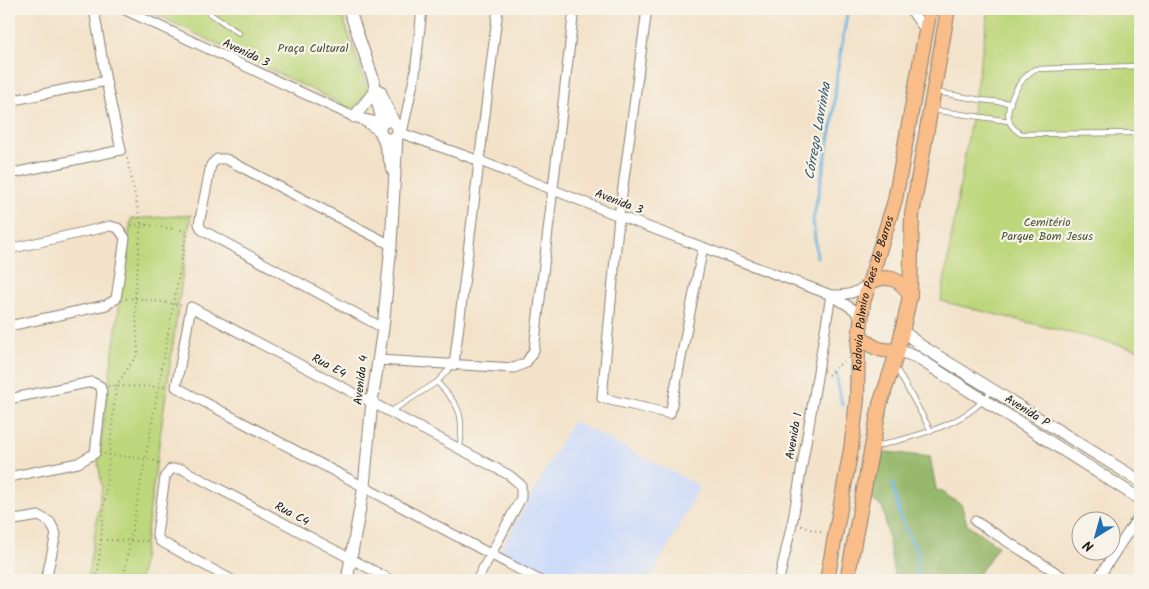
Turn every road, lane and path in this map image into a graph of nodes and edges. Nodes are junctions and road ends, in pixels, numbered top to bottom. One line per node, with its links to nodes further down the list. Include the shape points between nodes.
1 (94, 9): 15 (street)
2 (123, 9): 21 (street, Avenida 3)
3 (203, 9): 13 (lane)
4 (349, 9): 16 (street, Avenida 4)
5 (422, 9): 23 (street, via 415,74)
6 (498, 9): 26 (street)
7 (574, 9): 28 (street)
8 (647, 9): 29 (street)
9 (910, 9): 12 (street)
10 (930, 9): 12 (main road, Rodovia Palmiro Paes de Barros)
11 (948, 9): 17 (main road, Rodovia Palmiro Paes de Barros)
12 (926, 31): 35 (main road, Rodovia Palmiro Paes de Barros, via 895,200)
13 (239, 33)
14 (1140, 66): 19 (lane, via 1035,70 1019,84)
15 (106, 81): 18 (street); 25 (street)
16 (375, 86): 21 (street); 23 (street, Avenida 4, via 382,94)
17 (933, 92): 19 (lane); 20 (main road, Rodovia Palmiro Paes de Barros)
18 (9, 101)
19 (1011, 103): 22 (lane)
20 (930, 110): 22 (lane); 37 (main road, Rodovia Palmiro Paes de Barros, via 912,215)
21 (356, 117): 23 (street, Avenida 3)
22 (1009, 121): 24 (lane, via 1021,134)
23 (390, 130): 26 (street, Avenida 3); 32 (street, Avenida 4, via 396,183)
24 (1140, 133)
25 (121, 150): 27 (street); 30 (path, via 125,150)
26 (480, 161): 28 (street, Avenida 3); 49 (street)
27 (9, 174)
28 (553, 190): 29 (street, Avenida 3); 49 (street, via 534,350 526,363 514,368)
29 (619, 216): 33 (street, Avenida 3); 33 (street, via 602,398 670,414)
30 (141, 224): 31 (path); 38 (path); 40 (path, via 187,230)
31 (118, 228): 34 (street, via 110,226); 39 (street, via 125,238)
32 (391, 245): 44 (street, Avenida 4); 44 (street, via 226,159 217,159 211,165 200,224 202,230)
33 (703, 247): 36 (street, Avenida 3)
34 (9, 249)
35 (869, 283): 36 (street, via 850,295); 37 (main road, via 876,279 892,279 900,282); 42 (main road, Rodovia Palmiro Paes de Barros)
36 (831, 295): 42 (street); 55 (street, Avenida 1)
37 (910, 296): 45 (main road, Rodovia Palmiro Paes de Barros)
38 (135, 298): 39 (path); 40 (path); 52 (path, via 138,353)
39 (116, 299): 43 (street, via 106,305)
40 (174, 304): 41 (path); 53 (path)
41 (191, 307): 54 (street); 59 (street, Rua E4)
42 (861, 318): 46 (main road, Rodovia Palmiro Paes de Barros)
43 (9, 326)
44 (382, 328): 48 (street, Avenida 4)
45 (902, 331): 47 (main road, Rodovia Palmiro Paes de Barros); 56 (street, Avenida P)
46 (859, 342): 47 (main road); 55 (path); 76 (main road, Rodovia Palmiro Paes de Barros, via 851,449)
47 (896, 357): 58 (street, Avenida P, via 916,357); 61 (lane); 63 (main road, Rodovia Palmiro Paes de Barros, via 880,404)
48 (378, 360): 49 (street); 59 (street, Avenida 4)
49 (454, 365): 50 (lane)
50 (436, 382): 60 (lane); 62 (lane, via 461,415)
51 (100, 386): 52 (path); 57 (street, via 92,382); 64 (street)
52 (116, 386): 53 (path); 65 (path)
53 (158, 386): 54 (path); 66 (path)
54 (176, 387): 70 (street)
55 (815, 387): 75 (street, Avenida 1)
56 (992, 390): 58 (lane); 69 (street, Avenida P)
57 (9, 399)
58 (984, 400): 61 (lane, via 951,423); 71 (street, Avenida P)
59 (372, 402): 60 (street, Rua E4); 70 (street, Avenida 4)
60 (390, 412): 62 (street, Rua E4)
61 (931, 431): 63 (lane)
62 (460, 448): 80 (street, Rua E4, via 522,485 521,498)
63 (871, 448): 92 (main road, Rodovia Palmiro Paes de Barros)
64 (95, 453): 65 (path); 68 (street, via 78,462)
65 (109, 454): 66 (path); 77 (path)
66 (145, 459): 67 (path); 78 (path)
67 (171, 469): 79 (street, via 165,476 157,534); 81 (street, Rua C4, via 182,469)
68 (9, 477)
69 (1140, 481)
70 (364, 486): 80 (street); 81 (street, Avenida 4)
71 (1140, 499)
72 (1140, 514): 94 (street)
73 (9, 520): 82 (street, via 39,516 50,522 56,534)
74 (975, 521): 93 (street)
75 (792, 523): 76 (path); 90 (street, Avenida 1)
76 (835, 537): 91 (main road, Rodovia Palmiro Paes de Barros)
77 (101, 540): 78 (path); 83 (path)
78 (130, 540): 79 (path); 84 (path)
79 (164, 544): 85 (street)
80 (490, 554): 88 (street); 89 (street)
81 (350, 559): 86 (street, Avenida 4); 87 (street, Rua C4)
82 (46, 580)
83 (97, 580)
84 (123, 580)
85 (232, 580)
86 (347, 580)
87 (391, 580)
88 (477, 580)
89 (539, 580)
90 (778, 580)
91 (827, 580)
92 (847, 580)
93 (1068, 580)
94 (1097, 580)

